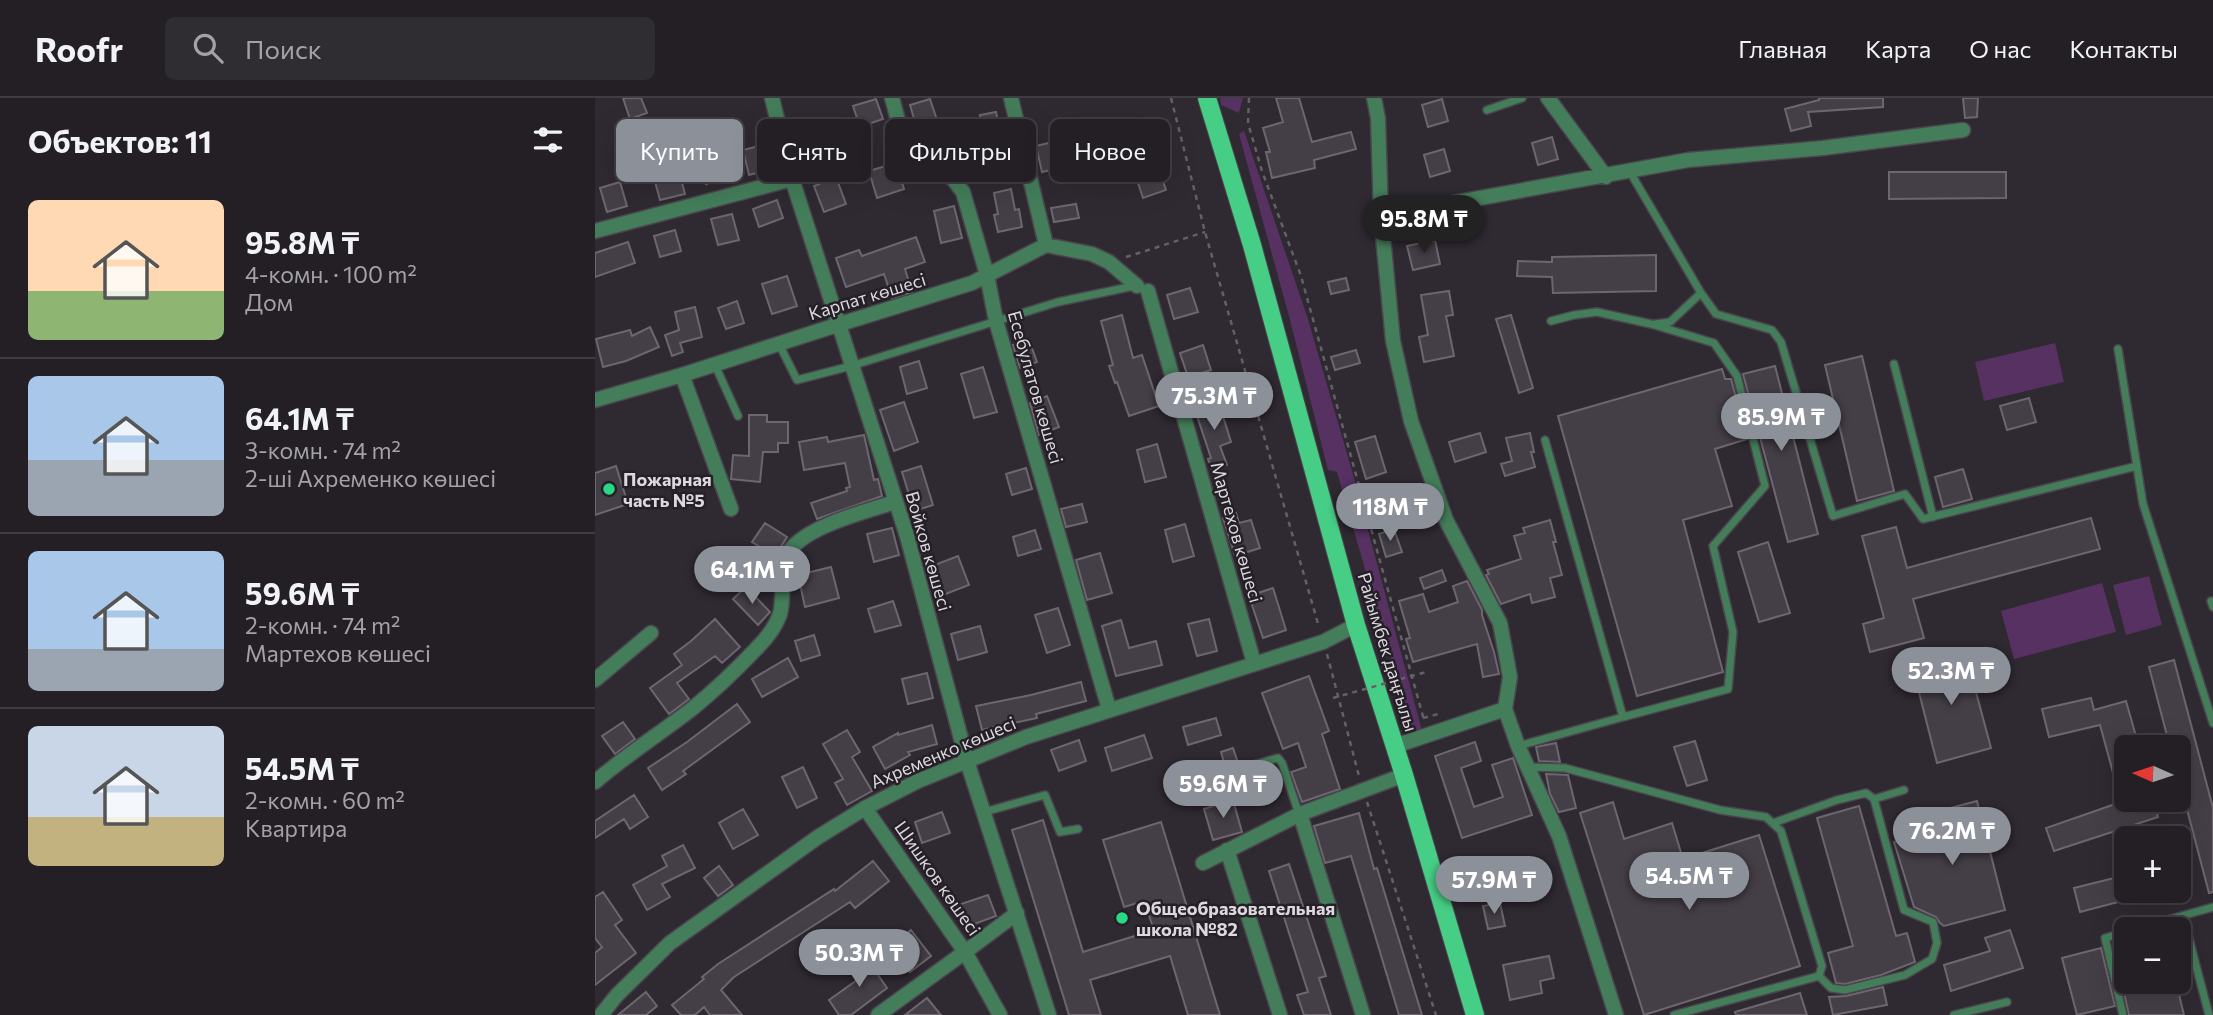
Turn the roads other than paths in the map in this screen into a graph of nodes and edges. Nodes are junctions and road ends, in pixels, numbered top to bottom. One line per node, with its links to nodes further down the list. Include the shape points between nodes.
1 (772, 98): 9 (street, Войков көшесі)
2 (892, 98): 18 (street, Есебулатов көшесі, via 908,147 953,179 963,192)
3 (1011, 98): 17 (street)
4 (1207, 98): 38 (main road, Райымбек даңғылы)
5 (1374, 98): 15 (street)
6 (1522, 98): 8 (lane)
7 (1548, 98): 12 (street)
8 (1487, 110)
9 (777, 119)
10 (1963, 130): 11 (street, via 1688,160)
11 (1629, 172): 12 (street); 20 (lane)
12 (1606, 177): 15 (street)
13 (777, 182): 16 (street)
14 (793, 182): 24 (street, Войков көшесі)
15 (1381, 216): 43 (street, via 1394,341 1411,421 1446,520 1500,623 1510,677)
16 (595, 231)
17 (1046, 245): 18 (street, Карпат көшесі); 19 (street, via 1092,254)
18 (987, 275): 21 (street, Есебулатов көшесі); 24 (street, Карпат көшесі, via 972,284)
19 (1142, 288): 21 (lane, via 1068,299); 40 (street, Мартехов көшесі)
20 (1701, 293): 23 (lane, via 1670,322); 37 (lane, via 1716,314 1772,330 1781,342 1833,516 1905,494 1923,519)
21 (996, 321): 29 (lane); 42 (street, Есебулатов көшесі)
22 (1551, 321): 23 (lane, via 1597,312)
23 (1651, 324): 44 (lane, via 1714,344 1737,376 1765,486 1713,546 1733,632 1728,689)
24 (837, 325): 25 (street, Карпат көшесі); 29 (street, Войков көшесі)
25 (778, 344): 27 (street, Карпат көшесі); 29 (lane, via 797,380)
26 (2118, 349): 34 (lane)
27 (715, 364): 30 (street, Карпат көшесі); 32 (lane)
28 (1894, 364): 37 (lane)
29 (851, 366): 35 (street, Войков көшесі)
30 (683, 375): 31 (street, Карпат көшесі); 36 (street)
31 (595, 400)
32 (739, 416)
33 (1545, 440): 44 (lane)
34 (2137, 466): 37 (lane); 45 (lane, via 2143,505)
35 (895, 502): 48 (street, Войков көшесі); 51 (street, via 803,537 787,554 781,611 757,648 695,706)
36 (731, 509)
37 (1933, 517)
38 (1356, 625): 40 (street, Ахременко көшесі, via 1323,642); 46 (main road, Райымбек даңғылы)
39 (651, 633): 41 (street)
40 (1254, 663): 42 (street, Ахременко көшесі)
41 (595, 680)
42 (1109, 709): 48 (street, Ахременко көшесі)
43 (1505, 709): 46 (street); 47 (street)
44 (1623, 717): 47 (lane)
45 (2213, 723)
46 (1395, 746): 50 (main road, Райымбек даңғылы)
47 (1518, 746): 49 (street)
48 (967, 761): 55 (street, Ахременко көшесі); 56 (street, Войков көшесі)
49 (1527, 767): 58 (lane, via 1565,768 1720,810 1766,817); 79 (street, via 1559,836)
50 (1404, 775): 57 (street); 78 (main road, Райымбек даңғылы)
51 (595, 782)
52 (1904, 790): 54 (lane)
53 (1228, 795): 57 (lane, via 1224,773 1278,758)
54 (1874, 799): 58 (lane, via 1866,793); 68 (lane, via 1904,909 1933,922 1937,943 1932,959 1905,975 1845,990 1831,988)
55 (865, 808): 67 (street, Шишков көшесі); 72 (street, Ахременко көшесі, via 670,943)
56 (984, 812): 59 (lane, via 1045,795 1060,832); 63 (street, Войков көшесі)
57 (1300, 814): 60 (street); 77 (street)
58 (1773, 823): 68 (lane, via 1781,831 1822,966)
59 (1078, 829)
60 (1227, 850): 61 (street); 76 (street)
61 (1203, 863)
62 (2213, 907): 64 (lane)
63 (1017, 913): 67 (street); 75 (street, Войков көшесі)
64 (2183, 916): 65 (lane); 83 (lane)
65 (2179, 917)
66 (2114, 935): 69 (lane, via 2105,938)
67 (965, 952): 73 (street, Шишков көшесі); 74 (street)
68 (1819, 976): 80 (lane)
69 (2114, 976)
70 (2118, 994): 82 (lane)
71 (2007, 1002): 81 (lane)
72 (601, 1015)
73 (878, 1015)
74 (1000, 1015)
75 (1049, 1015)
76 (1280, 1015)
77 (1363, 1015)
78 (1475, 1015)
79 (1616, 1015)
80 (1674, 1015)
81 (1954, 1015)
82 (2123, 1015)
83 (2209, 1015)

